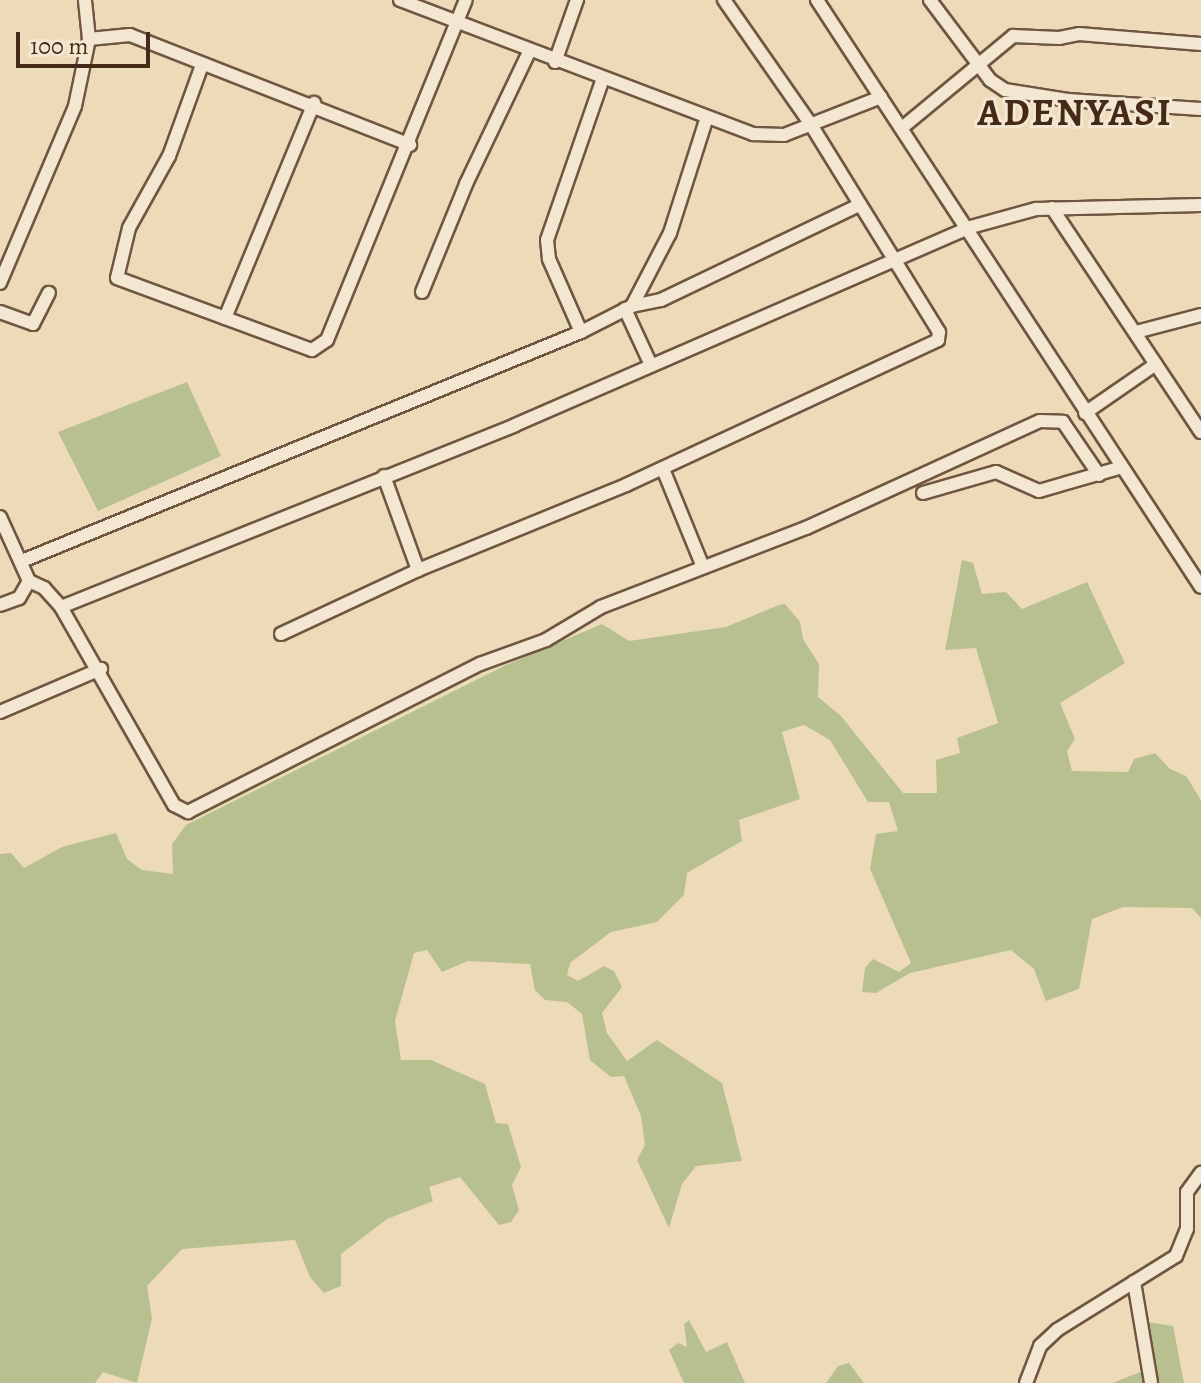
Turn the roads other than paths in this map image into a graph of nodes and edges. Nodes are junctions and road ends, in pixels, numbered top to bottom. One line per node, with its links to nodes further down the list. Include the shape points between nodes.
1 (85, 0): 9 (street)
2 (400, 0): 8 (street)
3 (466, 0): 8 (street)
4 (577, 0): 12 (street)
5 (724, 0): 20 (street)
6 (817, 0): 16 (street)
7 (930, 0): 14 (street)
8 (457, 23): 11 (street); 22 (street)
9 (89, 39): 13 (street, via 130,35); 28 (street, via 75,106)
10 (1201, 44): 14 (street, via 1079,34 1013,36)
11 (529, 52): 12 (street); 29 (street)
12 (555, 62): 15 (street)
13 (202, 65): 17 (street); 34 (street, via 169,156 129,228 117,278)
14 (978, 65): 18 (street, via 1005,90); 21 (street)
15 (602, 81): 19 (street); 35 (street, via 546,247)
16 (881, 97): 20 (street); 21 (street)
17 (314, 103): 22 (street); 34 (street)
18 (1201, 109)
19 (706, 120): 20 (street, via 769,136); 31 (street, via 670,233)
20 (812, 126): 23 (street)
21 (903, 127): 26 (street)
22 (410, 145): 34 (street, via 320,347 298,349)
23 (859, 205): 27 (street); 31 (street, via 661,300)
24 (1201, 205): 25 (street)
25 (1052, 208): 26 (street); 36 (street)
26 (967, 228): 27 (street); 39 (street)
27 (895, 259): 38 (street); 42 (street, via 939,332 932,347)
28 (0, 283)
29 (422, 292)
30 (49, 293): 32 (street, via 33,324)
31 (629, 308): 35 (street); 38 (street)
32 (0, 312)
33 (1201, 315): 36 (street)
34 (225, 318)
35 (581, 332): 47 (street)
36 (1136, 332): 37 (street)
37 (1156, 364): 39 (street); 40 (street)
38 (651, 365): 44 (street)
39 (1085, 413): 41 (street)
40 (1201, 432)
41 (1122, 467): 43 (street); 51 (street)
42 (663, 469): 48 (street); 49 (street)
43 (1099, 475): 45 (street, via 1039,491 996,472 982,473); 48 (street, via 1063,422 1040,421 806,528)
44 (384, 476): 49 (street); 53 (street)
45 (923, 493)
46 (0, 517): 47 (street)
47 (22, 561): 50 (street)
48 (703, 567): 55 (street, via 601,607 546,640 480,664 188,812 174,805)
49 (418, 570): 54 (street)
50 (29, 581): 52 (street, via 19,598); 53 (street, via 44,588)
51 (1201, 587)
52 (0, 605)
53 (61, 607): 55 (street)
54 (281, 634)
55 (101, 669): 56 (street)
56 (0, 711)
57 (1201, 1173): 58 (street, via 1187,1192 1185,1242 1172,1260)
58 (1134, 1282): 59 (street, via 1057,1330 1040,1346); 60 (street)
59 (1026, 1383)
60 (1151, 1383)

